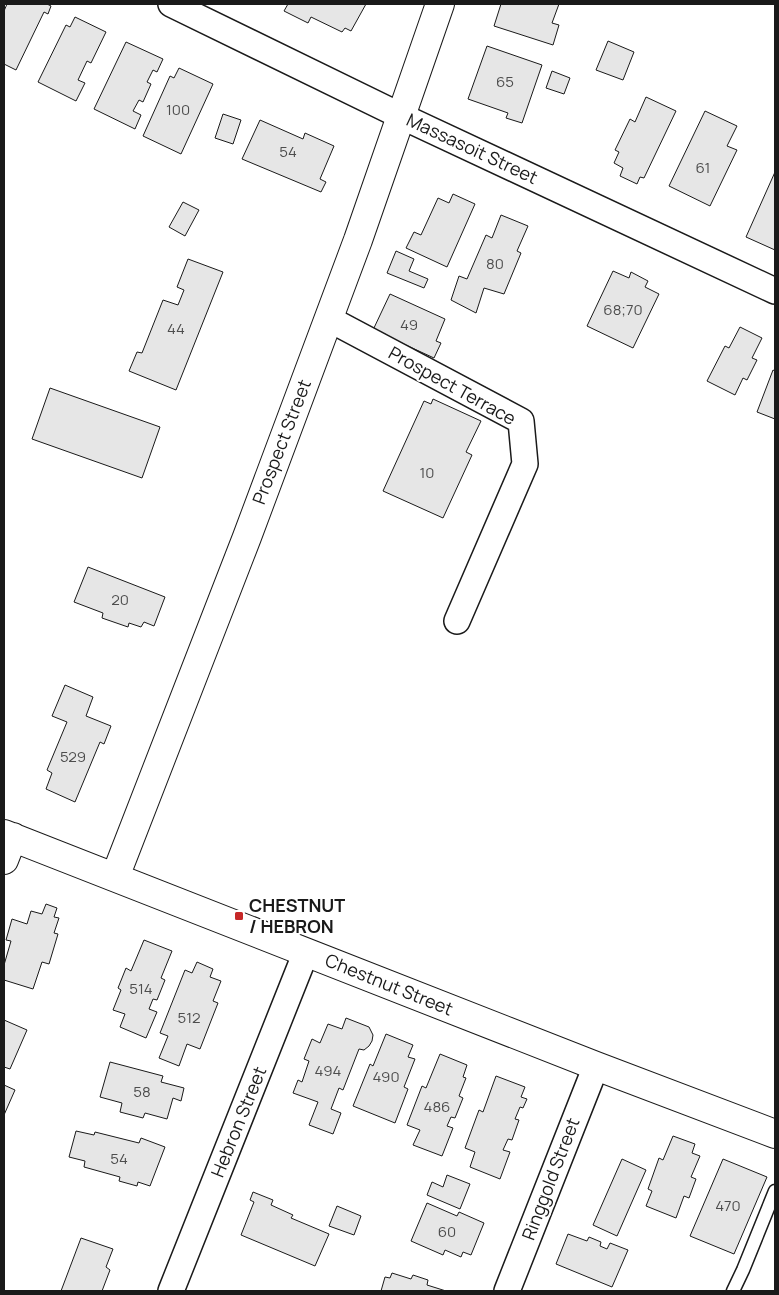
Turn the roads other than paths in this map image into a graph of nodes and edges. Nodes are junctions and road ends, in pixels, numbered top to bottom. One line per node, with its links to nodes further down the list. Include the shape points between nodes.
1 (171, 4): 3 (street, Massasoit Street)
2 (440, 4): 3 (main road, Prospect Street)
3 (401, 116): 4 (street, Massasoit Street); 5 (main road, Prospect Street)
4 (775, 291)
5 (328, 319): 6 (street, Prospect Terrace, via 521,421 525,464); 8 (main road, Prospect Street)
6 (457, 621)
7 (7, 844): 8 (main road, Chestnut Street)
8 (115, 877): 9 (main road, Chestnut Street)
9 (306, 952): 10 (main road, Chestnut Street); 13 (street, Hebron Street)
10 (596, 1066): 11 (main road, Chestnut Street); 14 (street, Ringgold Street)
11 (775, 1134)
12 (775, 1191): 15 (lane)
13 (171, 1291)
14 (507, 1291)
15 (733, 1291)

